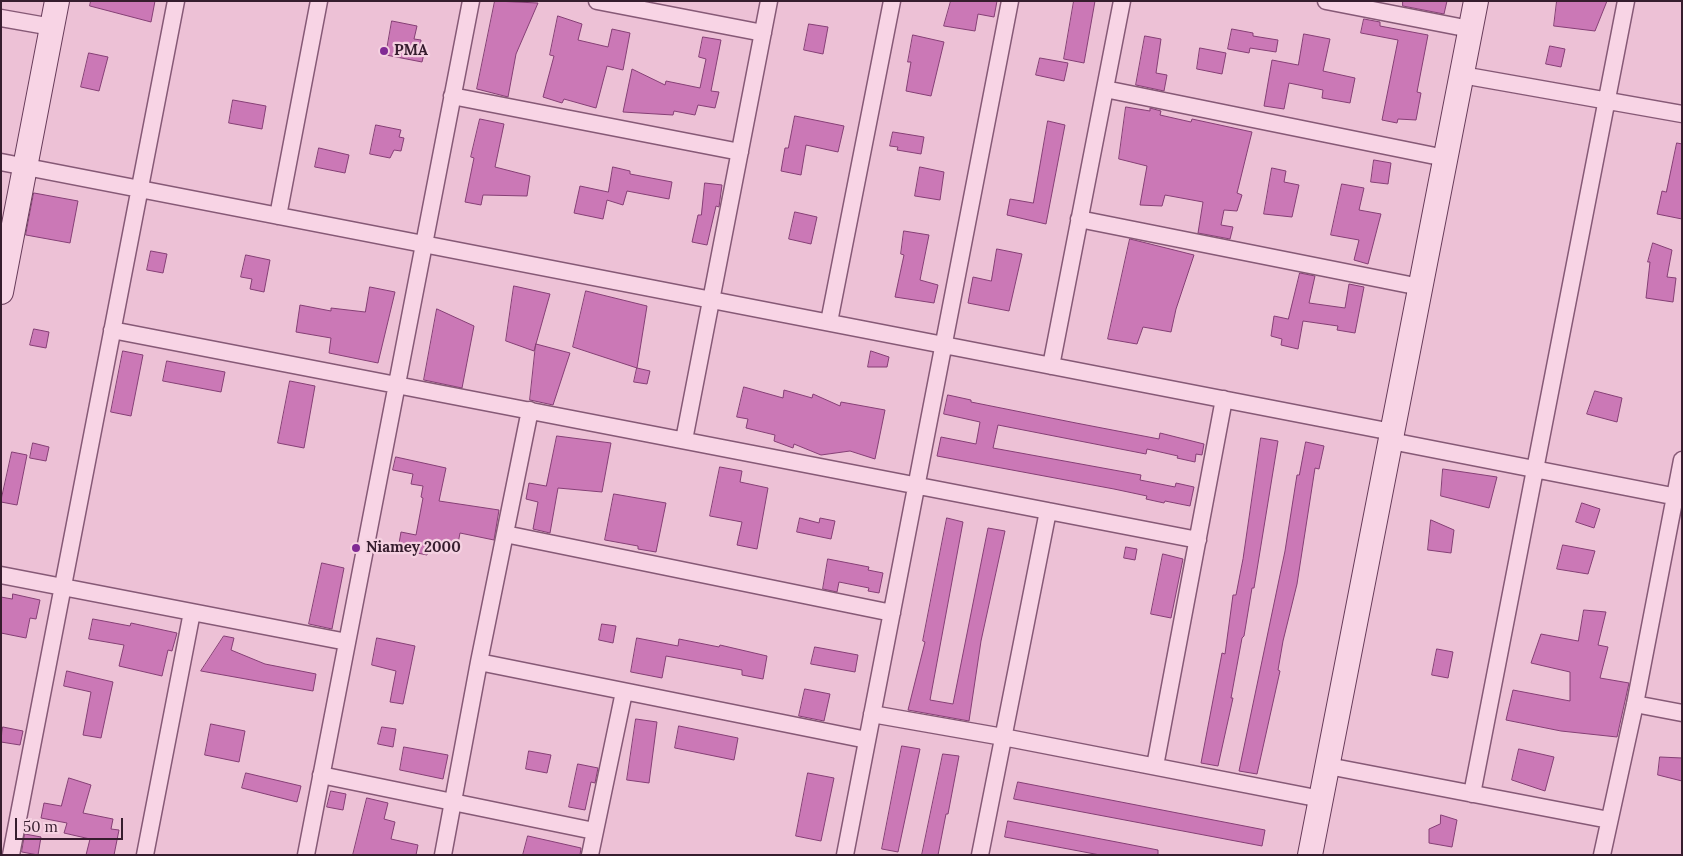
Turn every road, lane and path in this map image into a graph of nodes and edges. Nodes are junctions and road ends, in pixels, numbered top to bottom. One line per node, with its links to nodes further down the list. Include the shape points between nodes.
1 (58, 1): 14 (street)
2 (176, 1): 26 (street)
3 (319, 1): 27 (street)
4 (471, 1): 19 (street)
5 (769, 1): 16 (street)
6 (892, 1): 33 (street)
7 (1010, 1): 35 (street)
8 (1122, 1): 18 (street)
9 (1326, 1): 15 (street)
10 (1476, 1): 15 (street)
11 (1626, 1): 20 (street)
12 (604, 2): 16 (street)
13 (1, 18): 14 (street)
14 (52, 28): 25 (street)
15 (1470, 29): 17 (street)
16 (763, 33): 22 (street)
17 (1462, 75): 20 (street); 23 (street)
18 (1105, 89): 23 (street); 28 (street)
19 (452, 96): 22 (street); 29 (street)
20 (1607, 100): 21 (street); 43 (street)
21 (1682, 114)
22 (740, 152): 32 (street)
23 (1445, 158): 30 (street)
24 (1, 162): 25 (street)
25 (26, 167): 26 (street); 31 (street)
26 (140, 189): 27 (street); 34 (street)
27 (278, 216): 29 (street)
28 (1079, 219): 30 (street); 36 (street)
29 (424, 244): 32 (street); 37 (street)
30 (1420, 287): 40 (street)
31 (1, 292)
32 (711, 300): 33 (street); 41 (street)
33 (829, 322): 35 (street)
34 (112, 330): 37 (street); 50 (street)
35 (944, 345): 36 (street); 44 (street)
36 (1051, 366): 38 (street)
37 (396, 385): 39 (street); 53 (street)
38 (1224, 399): 40 (street); 48 (street)
39 (530, 410): 41 (street); 47 (street)
40 (1392, 436): 43 (street); 62 (street)
41 (684, 440): 44 (street)
42 (1682, 460): 45 (street)
43 (1535, 469): 45 (street); 64 (street)
44 (916, 486): 46 (street); 52 (street)
45 (1678, 497): 56 (street)
46 (1048, 511): 48 (street); 59 (street)
47 (505, 534): 52 (street); 54 (street)
48 (1198, 540): 61 (street)
49 (1, 575): 50 (street)
50 (62, 587): 51 (street); 69 (street)
51 (192, 612): 53 (street); 70 (street)
52 (892, 613): 58 (street)
53 (347, 642): 63 (street)
54 (479, 662): 55 (street); 66 (street)
55 (624, 692): 60 (street); 68 (street)
56 (1636, 704): 57 (street); 67 (street)
57 (1682, 713)
58 (872, 714): 59 (street); 60 (street)
59 (1003, 736): 61 (street); 75 (street)
60 (867, 740): 74 (street)
61 (1155, 766): 65 (street)
62 (1328, 766): 64 (street); 65 (street)
63 (321, 775): 66 (street); 71 (street)
64 (1472, 794): 67 (street)
65 (1321, 799): 76 (street)
66 (453, 802): 68 (street); 72 (street)
67 (1609, 820): 77 (street)
68 (594, 831): 73 (street)
69 (11, 855)
70 (145, 855)
71 (306, 855)
72 (443, 855)
73 (590, 855)
74 (845, 855)
75 (980, 855)
76 (1310, 855)
77 (1602, 855)

